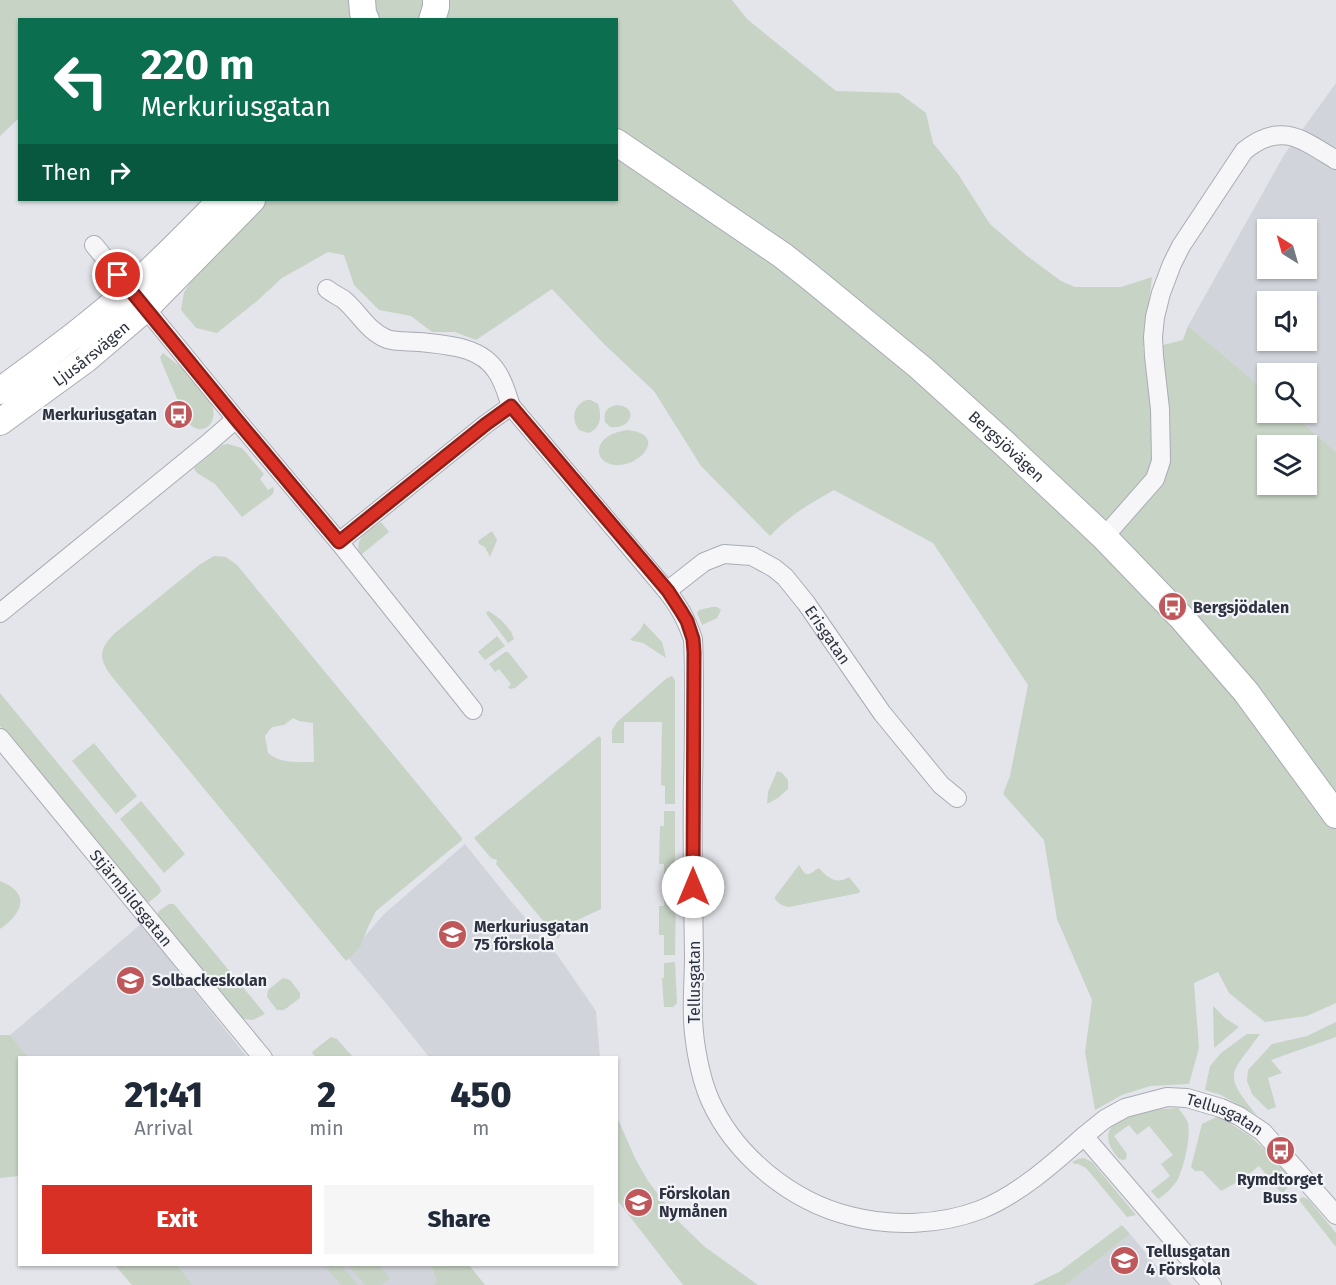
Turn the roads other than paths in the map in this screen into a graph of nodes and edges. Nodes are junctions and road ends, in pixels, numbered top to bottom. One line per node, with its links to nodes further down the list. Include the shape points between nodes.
1 (618, 143): 12 (main road, Bergsjövägen, via 782,255 856,313 946,390)
2 (1336, 160): 12 (street, via 1292,136 1269,136 1255,141 1244,151 1181,246 1155,317 1161,461 1155,479)
3 (220, 201): 7 (main road, Ljusårsvägen, via 185,237)
4 (251, 201): 7 (main road, Ljusårsvägen)
5 (94, 245): 7 (street)
6 (327, 290): 9 (street, via 344,300 368,327 389,340 442,345 486,358 499,374)
7 (138, 299): 8 (main road, Ljusårsvägen, via 94,319); 10 (street); 11 (main road, Ljusårsvägen, via 85,360)
8 (0, 391)
9 (511, 406): 13 (street); 14 (street, Tellusgatan)
10 (236, 419): 13 (street); 15 (street)
11 (0, 422)
12 (1104, 537): 19 (main road, Bergsjövägen, via 1246,692)
13 (339, 542): 16 (street)
14 (668, 591): 18 (street, Erisgatan, via 704,562 724,554 752,556 774,568 806,603 882,713 941,785); 21 (street, Tellusgatan, via 687,621 694,652 693,1020 697,1053 710,1100 741,1148 773,1178 826,1209 864,1220 907,1223 946,1220 981,1209 1023,1186)
15 (0, 614)
16 (473, 710)
17 (0, 738): 20 (street, Stjärnbildsgatan)
18 (957, 798)
19 (1336, 815)
20 (261, 1056)
21 (1084, 1136): 22 (street, Tellusgatan, via 1125,1108 1167,1097 1187,1098 1221,1108 1263,1132); 23 (street)
22 (1336, 1215)
23 (1212, 1285)

